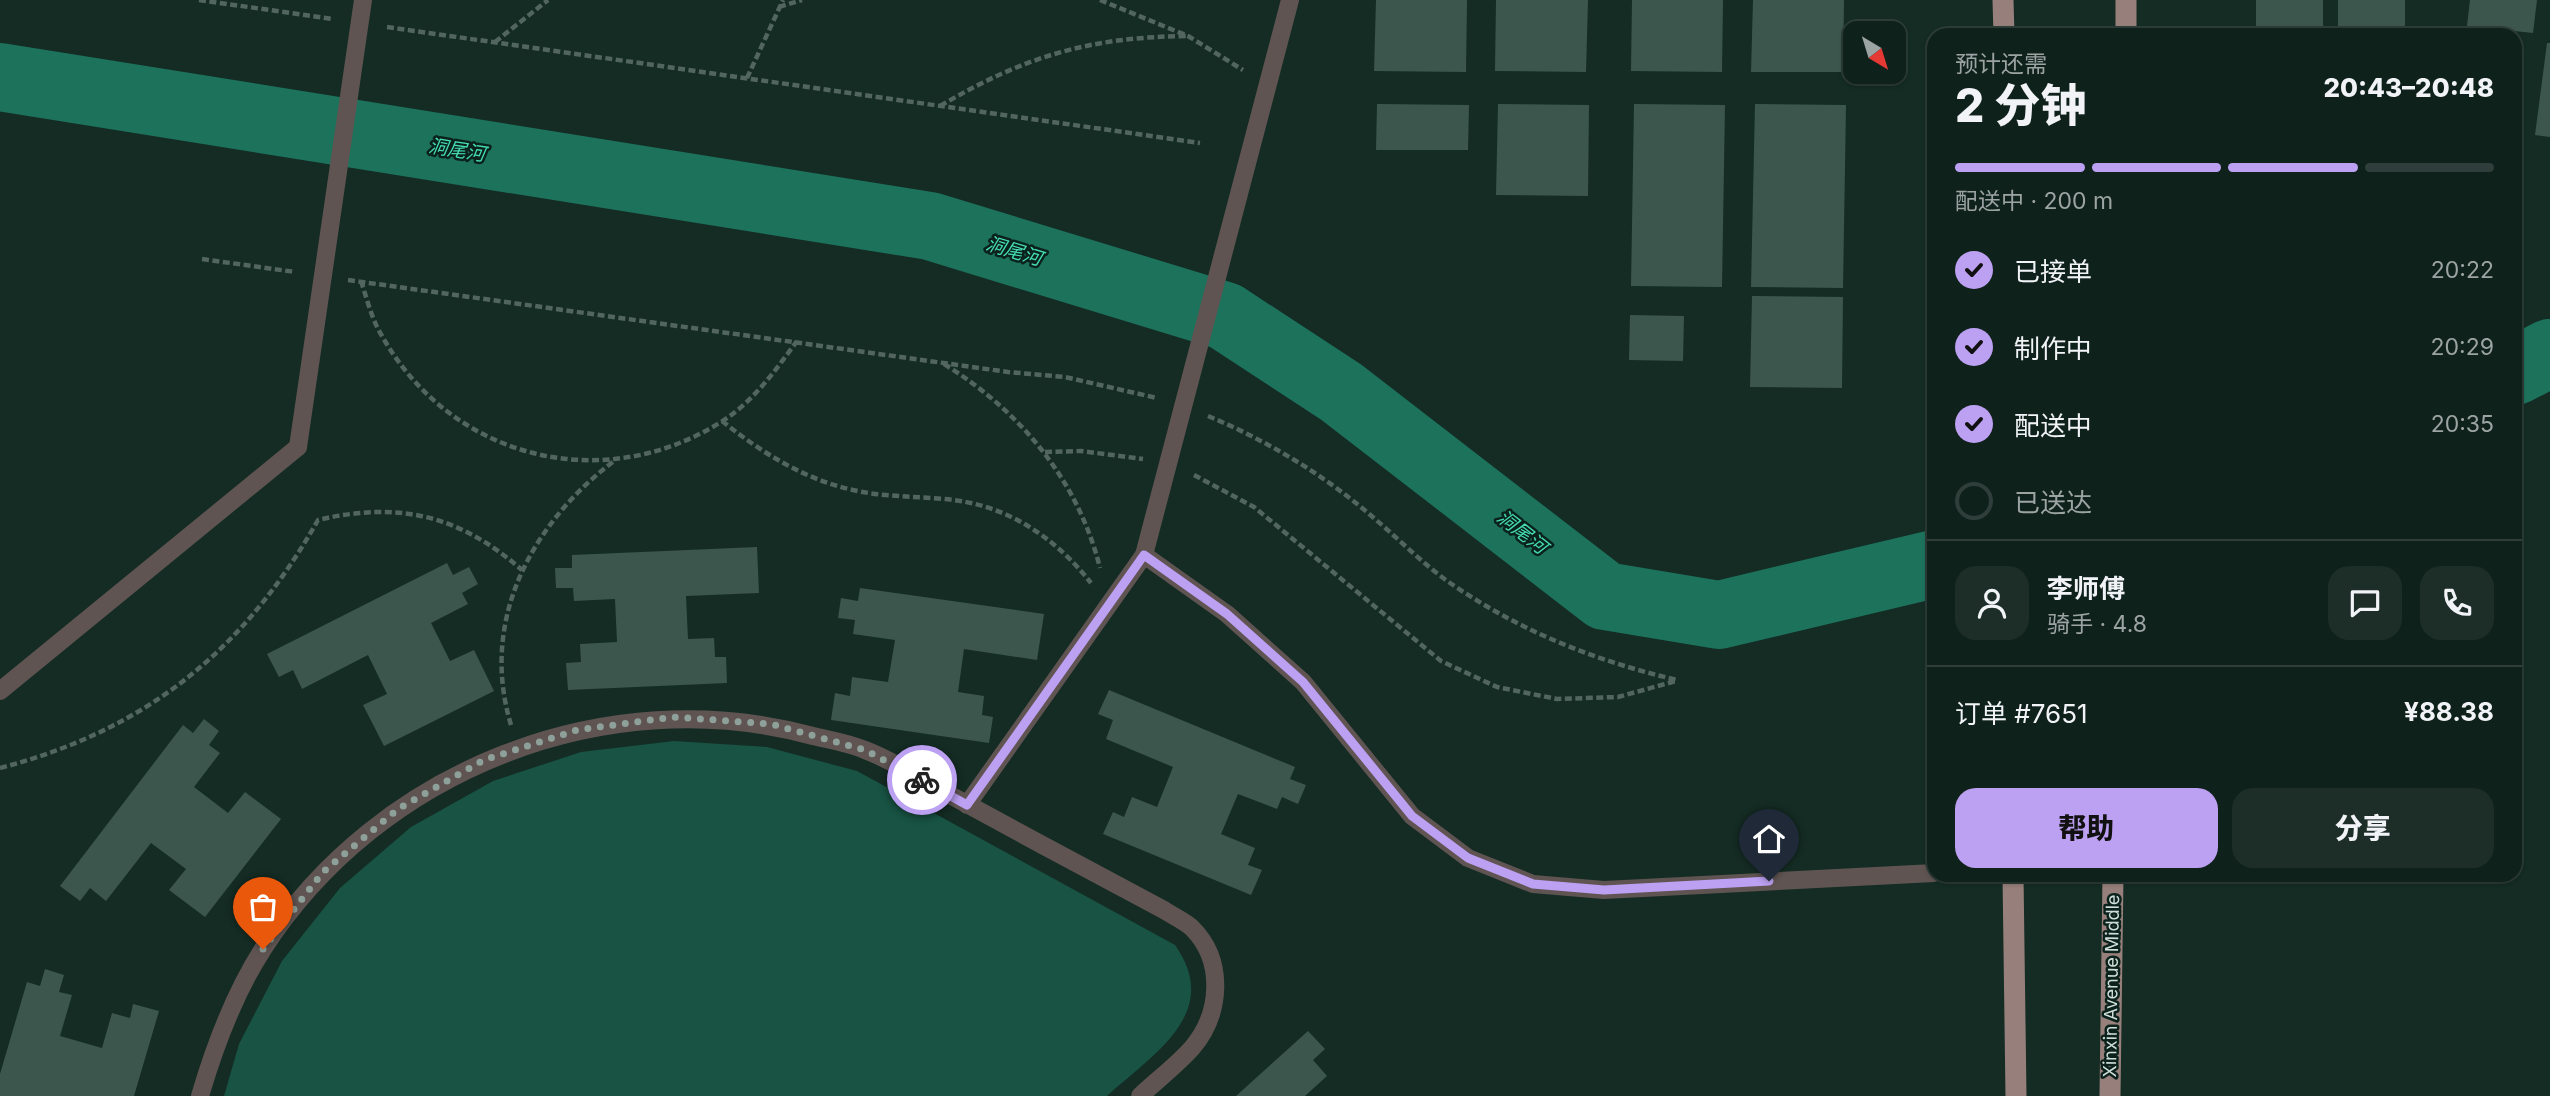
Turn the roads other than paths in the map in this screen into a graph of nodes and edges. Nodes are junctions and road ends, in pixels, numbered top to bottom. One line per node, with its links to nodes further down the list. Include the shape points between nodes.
1 (363, 0): 8 (lane, bridge, via 298,447)
2 (1290, 0): 7 (lane, bridge)
3 (2003, 0): 5 (main road)
4 (2126, 0): 6 (main road)
5 (2004, 28)
6 (2126, 28)
7 (1144, 555): 9 (lane); 10 (lane, via 1227,614 1303,682 1412,816 1468,858 1533,884 1604,890)
8 (0, 691)
9 (967, 805): 13 (lane, via 865,750 771,724 673,717 577,730 484,760 398,809 323,872 263,949 218,1036); 14 (lane, via 1164,910 1192,928 1210,956 1217,988 1210,1020 1192,1048)
10 (1927, 873)
11 (2013, 882): 15 (main road)
12 (2113, 882): 16 (main road, Xinxin Avenue Middle)
13 (200, 1096)
14 (1140, 1096)
15 (2016, 1096)
16 (2110, 1096)

